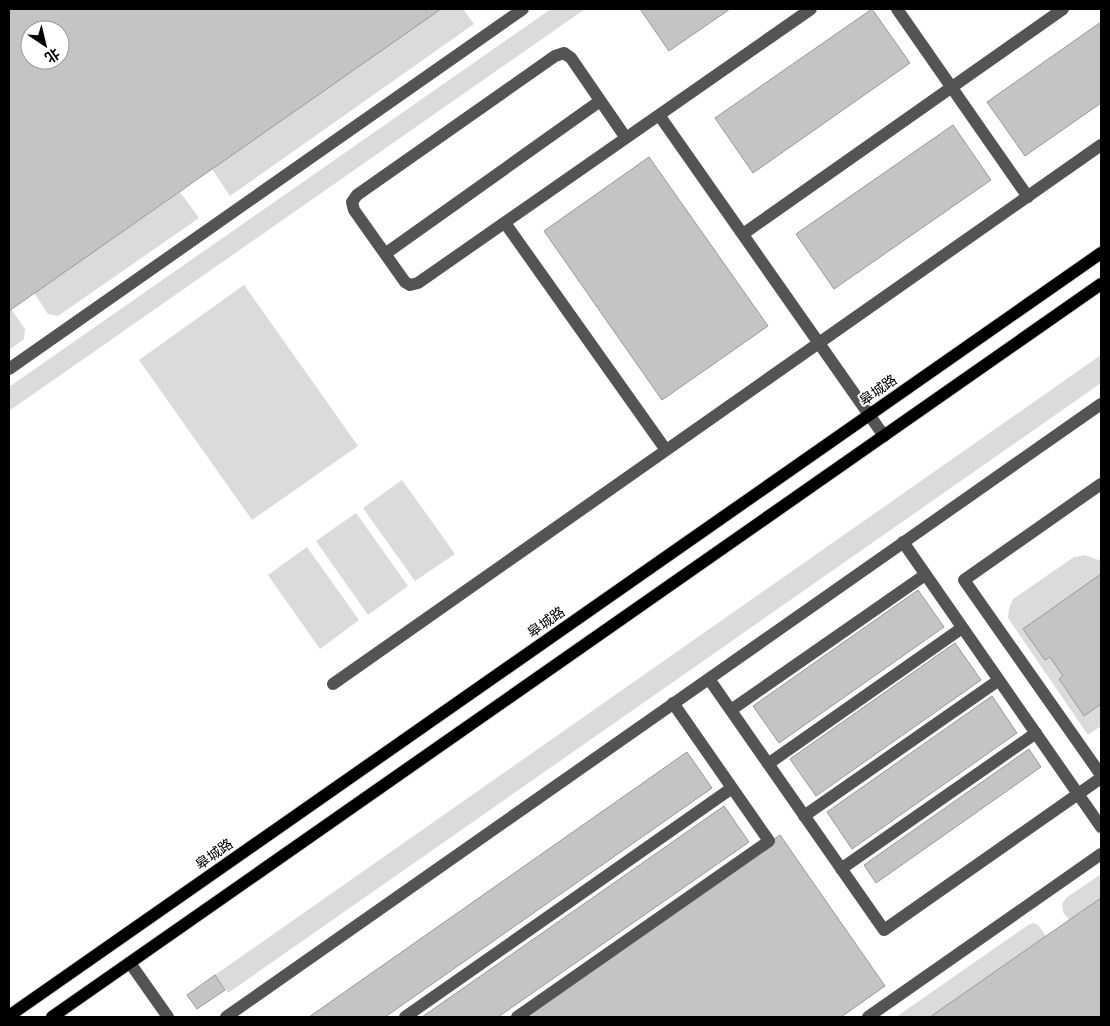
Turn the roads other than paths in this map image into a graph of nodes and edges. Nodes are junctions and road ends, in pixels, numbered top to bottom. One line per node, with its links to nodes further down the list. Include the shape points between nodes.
1 (523, 9): 17 (lane)
2 (811, 9): 7 (lane)
3 (897, 9): 5 (lane)
4 (1064, 9): 5 (lane)
5 (952, 88): 10 (lane); 12 (lane)
6 (600, 101): 8 (lane); 14 (lane); 14 (lane, via 571,58 564,53 555,56 356,195 352,202 354,210)
7 (659, 115): 8 (lane); 12 (lane)
8 (626, 138): 11 (lane)
9 (1101, 145): 10 (lane)
10 (1028, 196): 16 (lane)
11 (505, 223): 14 (lane, via 418,284 405,282); 21 (lane)
12 (743, 234): 16 (lane)
13 (1101, 253): 19 (main road, 皋城路)
14 (385, 254)
15 (1101, 284): 20 (main road)
16 (819, 343): 19 (lane); 21 (lane)
17 (9, 369)
18 (1101, 404): 23 (lane)
19 (870, 415): 20 (lane); 40 (main road, 皋城路)
20 (884, 436): 39 (main road)
21 (666, 450): 28 (lane)
22 (1101, 484): 33 (lane, via 964,580)
23 (903, 542): 24 (lane); 26 (lane)
24 (926, 575): 25 (lane); 30 (lane)
25 (962, 628): 27 (lane); 32 (lane)
26 (709, 679): 29 (lane); 30 (lane)
27 (999, 680): 31 (lane); 35 (lane)
28 (333, 684)
29 (674, 703): 34 (lane); 43 (lane)
30 (731, 710): 32 (lane)
31 (1036, 733): 36 (lane); 38 (lane)
32 (768, 764): 35 (lane)
33 (1101, 776): 38 (lane, via 884,930)
34 (732, 788): 44 (lane); 45 (lane, via 769,841)
35 (804, 816): 38 (lane)
36 (1101, 827)
37 (1101, 854): 46 (lane)
38 (841, 869)
39 (130, 963): 41 (main road); 42 (lane)
40 (9, 1016)
41 (52, 1017)
42 (168, 1017)
43 (226, 1017)
44 (405, 1017)
45 (517, 1017)
46 (868, 1017)

